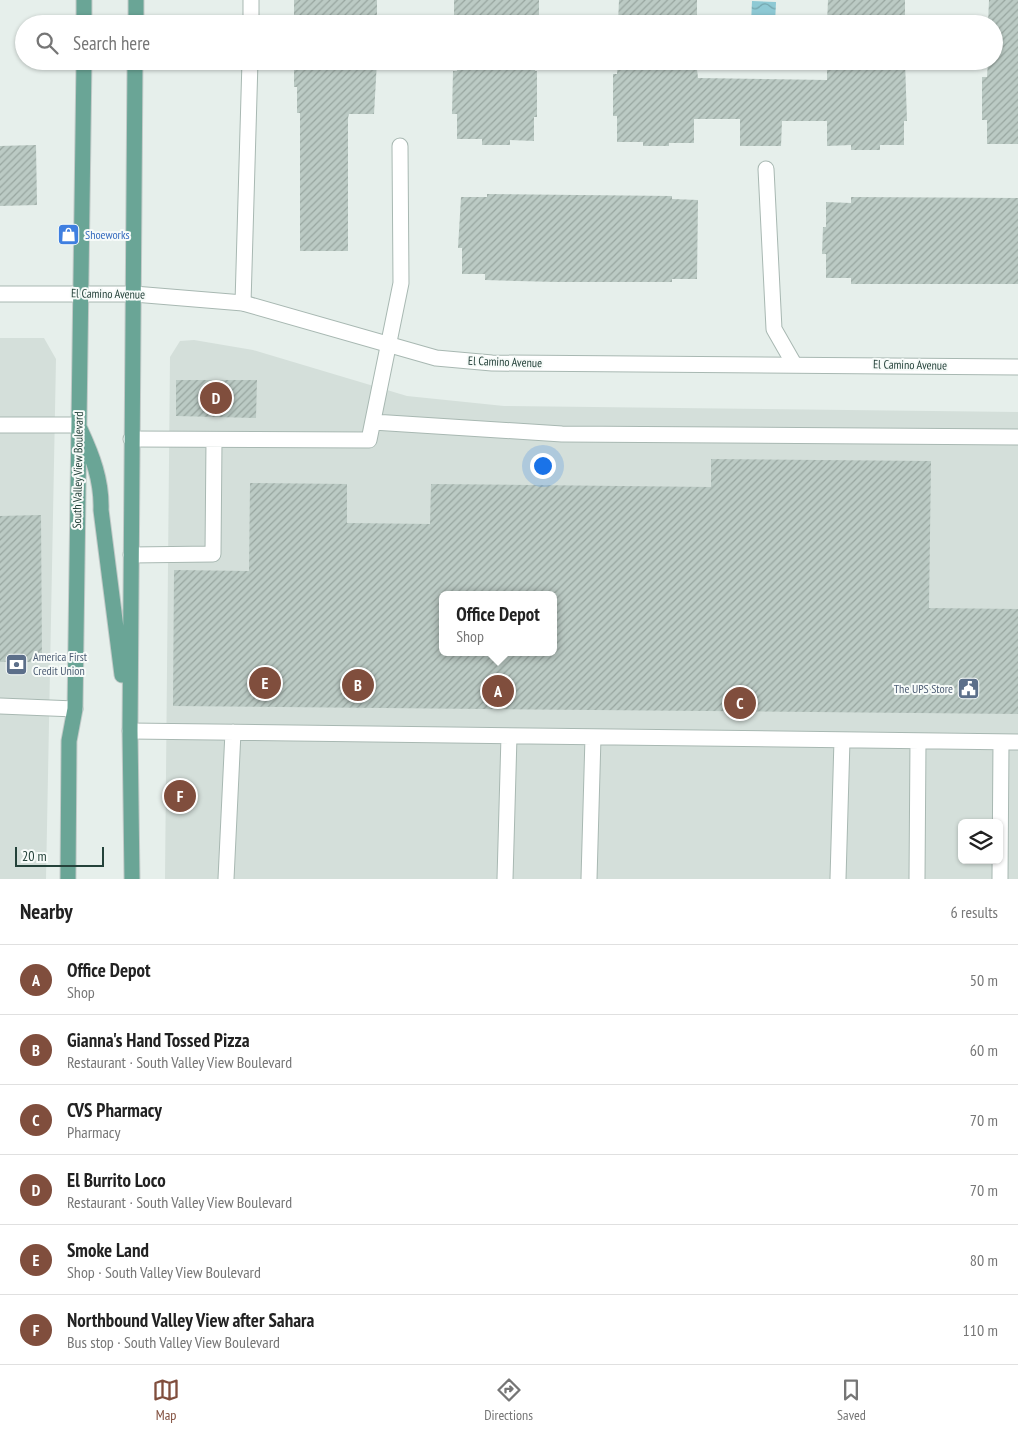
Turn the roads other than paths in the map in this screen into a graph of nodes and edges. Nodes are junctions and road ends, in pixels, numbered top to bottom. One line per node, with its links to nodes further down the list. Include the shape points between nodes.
1 (84, 0): 4 (main road)
2 (136, 0): 5 (main road)
3 (251, 0): 6 (street)
4 (84, 15)
5 (136, 15)
6 (251, 15)
7 (84, 70): 12 (main road, South Valley View Boulevard)
8 (135, 70): 14 (main road)
9 (250, 70): 15 (street)
10 (400, 146): 16 (street, via 400,283)
11 (766, 170): 17 (street, via 774,329)
12 (82, 292): 13 (street, El Camino Avenue); 14 (street, El Camino Avenue); 20 (main road, South Valley View Boulevard)
13 (0, 294)
14 (134, 294): 15 (street, El Camino Avenue); 23 (main road)
15 (243, 303): 16 (street, El Camino Avenue)
16 (387, 345): 17 (street, El Camino Avenue, via 436,358 492,363); 19 (street)
17 (794, 364): 18 (street, El Camino Avenue)
18 (1018, 367)
19 (373, 422): 22 (street, via 562,434); 24 (street, via 369,440)
20 (78, 425): 21 (street); 27 (main road, South Valley View Boulevard); 28 (main road, via 93,457 100,483)
21 (0, 426)
22 (1018, 437)
23 (131, 439): 24 (street); 25 (main road)
24 (214, 441): 25 (street, via 213,554)
25 (131, 556): 28 (main road)
26 (0, 706): 27 (street)
27 (75, 709): 36 (main road, South Valley View Boulevard, via 69,741)
28 (130, 731): 29 (street); 37 (main road)
29 (233, 732): 30 (street); 38 (street)
30 (509, 736): 31 (street); 39 (street)
31 (592, 737): 32 (street); 40 (street)
32 (842, 740): 33 (street); 41 (street)
33 (918, 741): 34 (street); 42 (street)
34 (1001, 742): 35 (street); 43 (street)
35 (1018, 742)
36 (68, 879)
37 (132, 879)
38 (226, 879)
39 (505, 879)
40 (589, 879)
41 (838, 879)
42 (917, 879)
43 (1000, 879)

